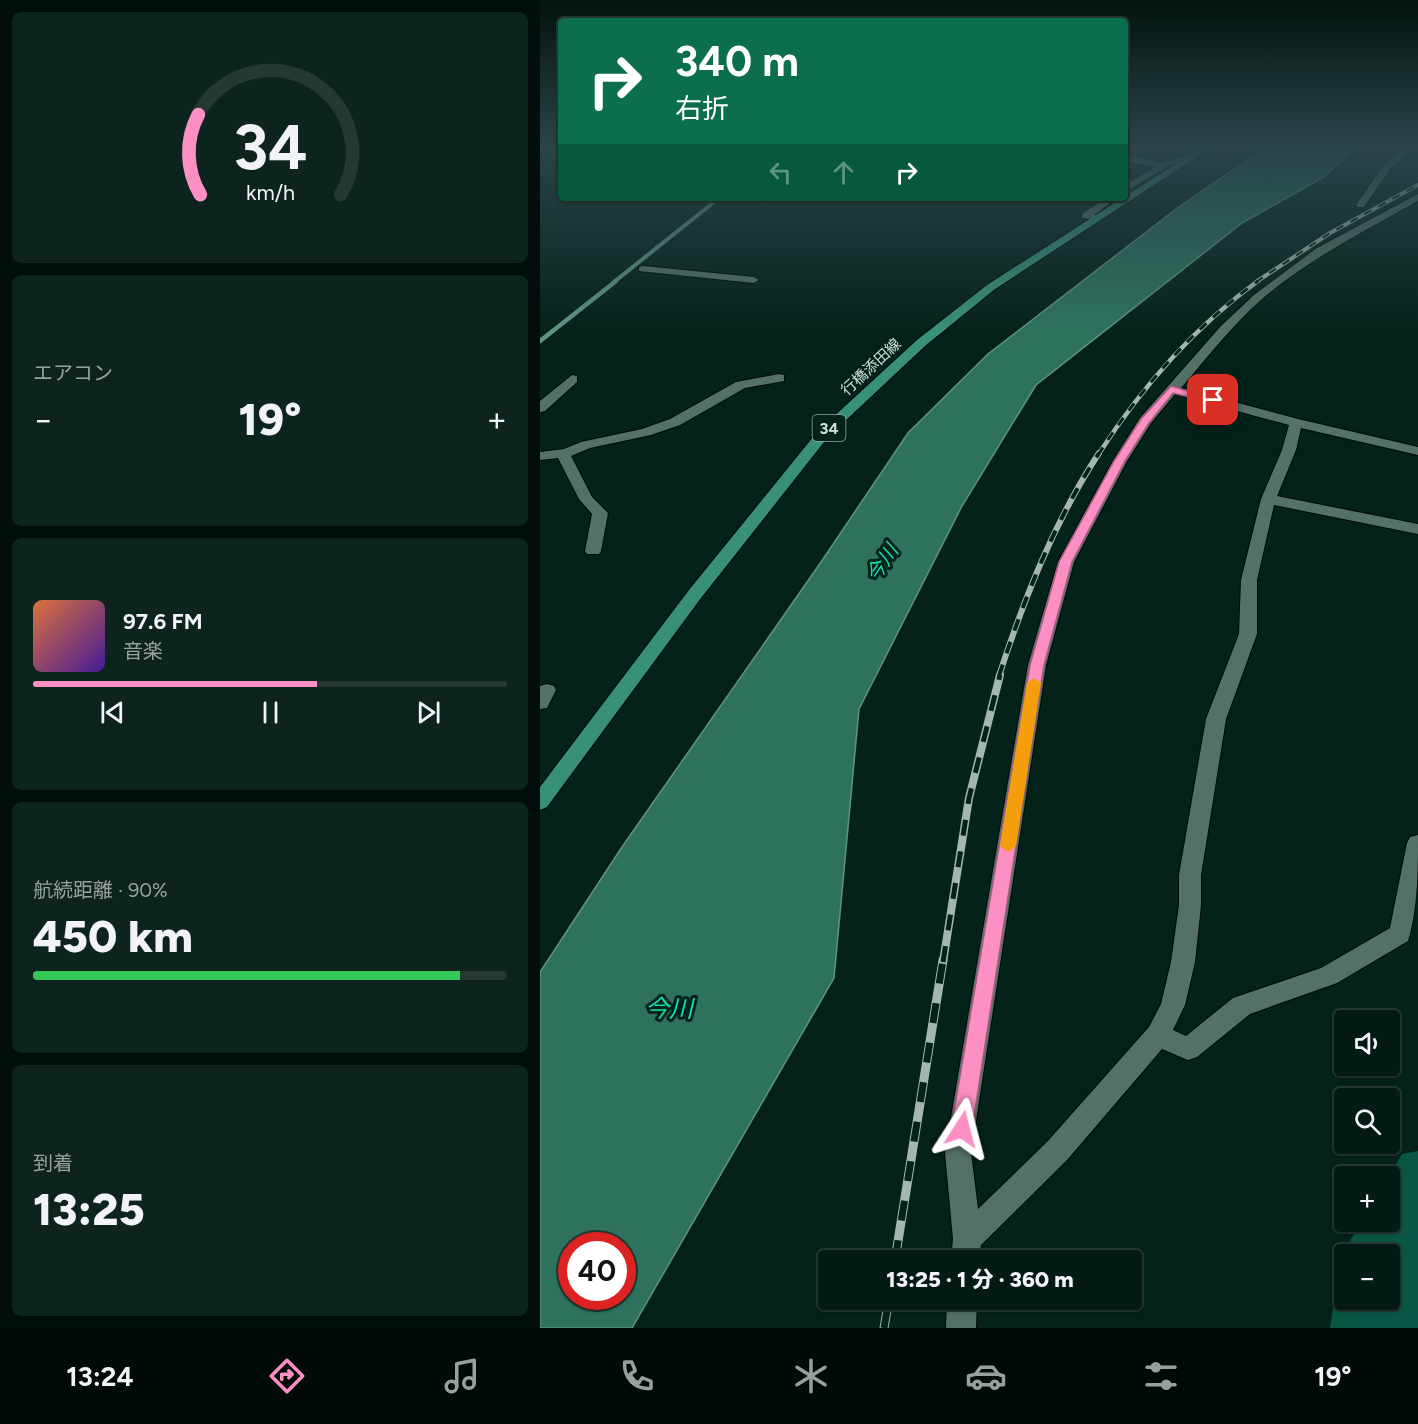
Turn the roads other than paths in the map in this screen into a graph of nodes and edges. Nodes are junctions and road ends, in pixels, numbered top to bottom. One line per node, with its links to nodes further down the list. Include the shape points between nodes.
1 (1096, 209): 4 (street, via 1085,216)
2 (1113, 209): 4 (main road, 行橋添田線 / 34)
3 (1396, 209): 9 (street, via 1287,274 1225,329)
4 (1097, 219): 18 (main road, 行橋添田線 / 34, via 991,287 921,343 823,434 695,594)
5 (643, 269): 6 (street)
6 (754, 280)
7 (779, 378): 13 (street, via 741,385 675,422)
8 (572, 379): 10 (street)
9 (1171, 389): 11 (street); 21 (street, via 1120,461 1066,562 1037,665 958,1153)
10 (540, 408)
11 (1296, 423): 12 (street); 15 (street)
12 (1418, 451)
13 (562, 453): 14 (street); 17 (street, via 586,499 600,513)
14 (540, 456)
15 (1268, 499): 16 (street); 20 (street, via 1249,580 1248,634 1216,719 1209,754 1190,874 1184,962 1173,1005)
16 (1418, 529)
17 (593, 551)
18 (540, 802)
19 (1418, 843): 20 (street, via 1400,934 1329,976 1242,1006 1188,1049)
20 (1158, 1035): 21 (street)
21 (966, 1250)
22 (962, 1310): 23 (street)
23 (961, 1328)

